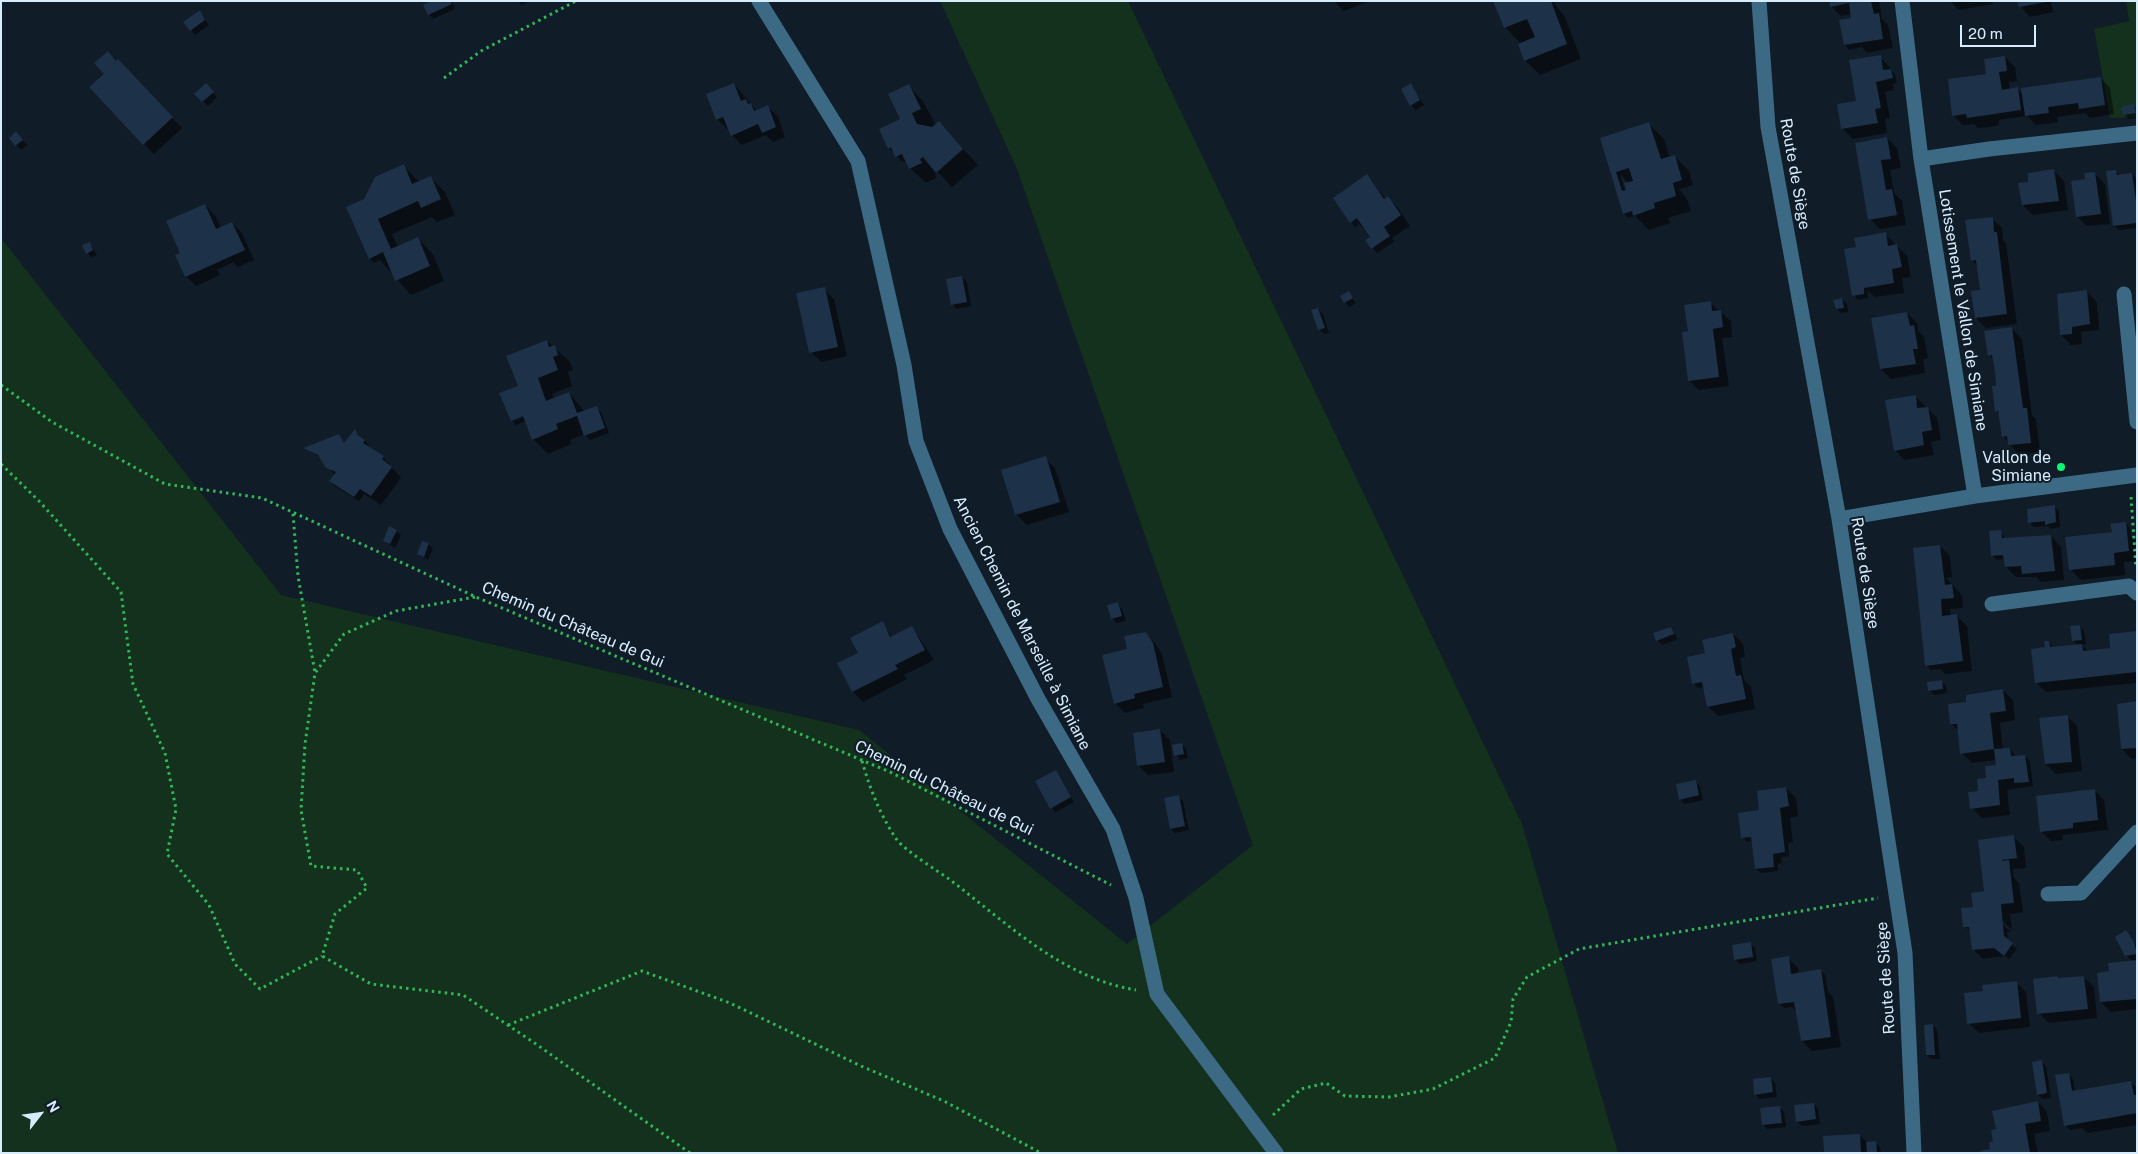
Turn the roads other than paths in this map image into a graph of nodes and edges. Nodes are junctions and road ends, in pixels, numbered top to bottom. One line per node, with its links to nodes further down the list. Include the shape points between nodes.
1 (759, 1): 16 (street, Ancien Chemin de Marseille à Simiane, via 858,161 904,365 916,442 950,528 1038,699 1112,829 1136,898 1157,994)
2 (1759, 1): 11 (street, Route de Siège, via 1768,127)
3 (1902, 1): 5 (street, Lotissement le Vallon de Simiane)
4 (2137, 133): 5 (street)
5 (1921, 159): 10 (street, Lotissement le Vallon de Simiane)
6 (2124, 294): 7 (street)
7 (2133, 344): 8 (street)
8 (2137, 422)
9 (2133, 476): 10 (street)
10 (1974, 496): 11 (street)
11 (1839, 519): 17 (street, Route de Siège, via 1905,953)
12 (2137, 593): 13 (street, via 2129,586)
13 (1992, 604)
14 (2137, 832): 15 (street, via 2081,893)
15 (2048, 894)
16 (1276, 1153)
17 (1914, 1153)

